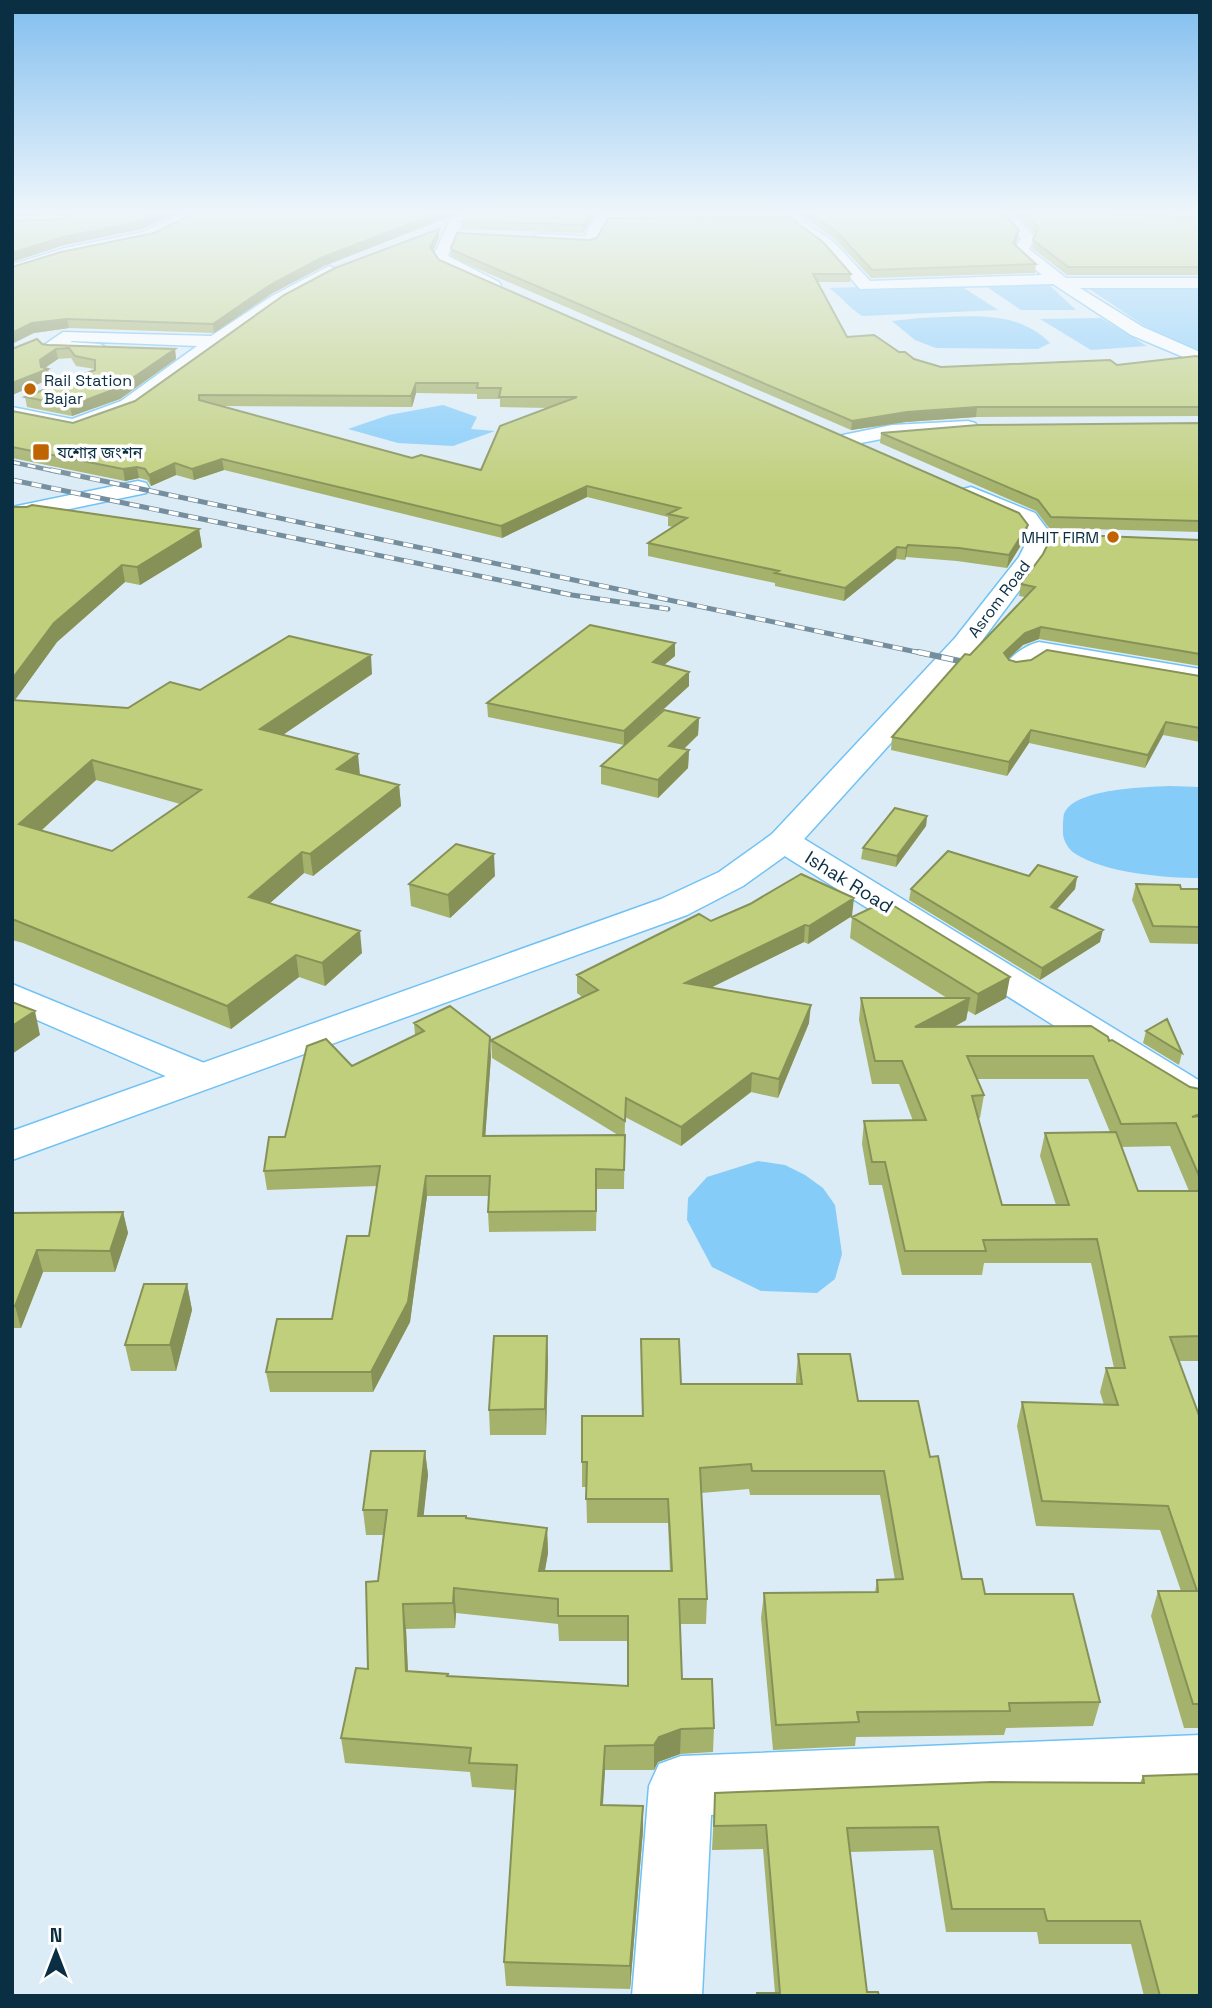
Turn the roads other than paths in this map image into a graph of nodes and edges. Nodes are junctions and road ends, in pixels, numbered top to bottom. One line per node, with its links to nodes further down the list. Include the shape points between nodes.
1 (267, 307): 5 (street)
2 (1099, 307): 8 (street, via 1137,331)
3 (61, 339): 4 (street); 5 (street); 6 (street, via 50,347)
4 (30, 341)
5 (216, 341): 7 (street)
6 (94, 349): 7 (street); 9 (street)
7 (200, 352): 10 (street, via 143,394)
8 (1200, 359)
9 (62, 366)
10 (117, 400): 11 (street); 12 (street, via 74,425)
11 (77, 402)
12 (16, 406)
13 (985, 427): 15 (street, via 892,431)
14 (822, 430): 15 (street)
15 (845, 440): 16 (street)
16 (881, 456)
17 (954, 487): 20 (street, via 1027,518)
18 (138, 488): 19 (street)
19 (12, 514)
20 (1041, 537): 21 (street); 24 (street, Asrom Road, via 1030,559 960,651)
21 (1068, 537)
22 (1019, 665): 23 (street, via 1039,650)
23 (1200, 677)
24 (784, 841): 26 (street, Asrom Road, via 731,879 674,907); 27 (street, Ishak Road)
25 (12, 995): 26 (street)
26 (200, 1076): 28 (street, Asrom Road)
27 (1200, 1099)
28 (12, 1146)
29 (1200, 1765): 30 (street, via 681,1786)
30 (667, 1996)

